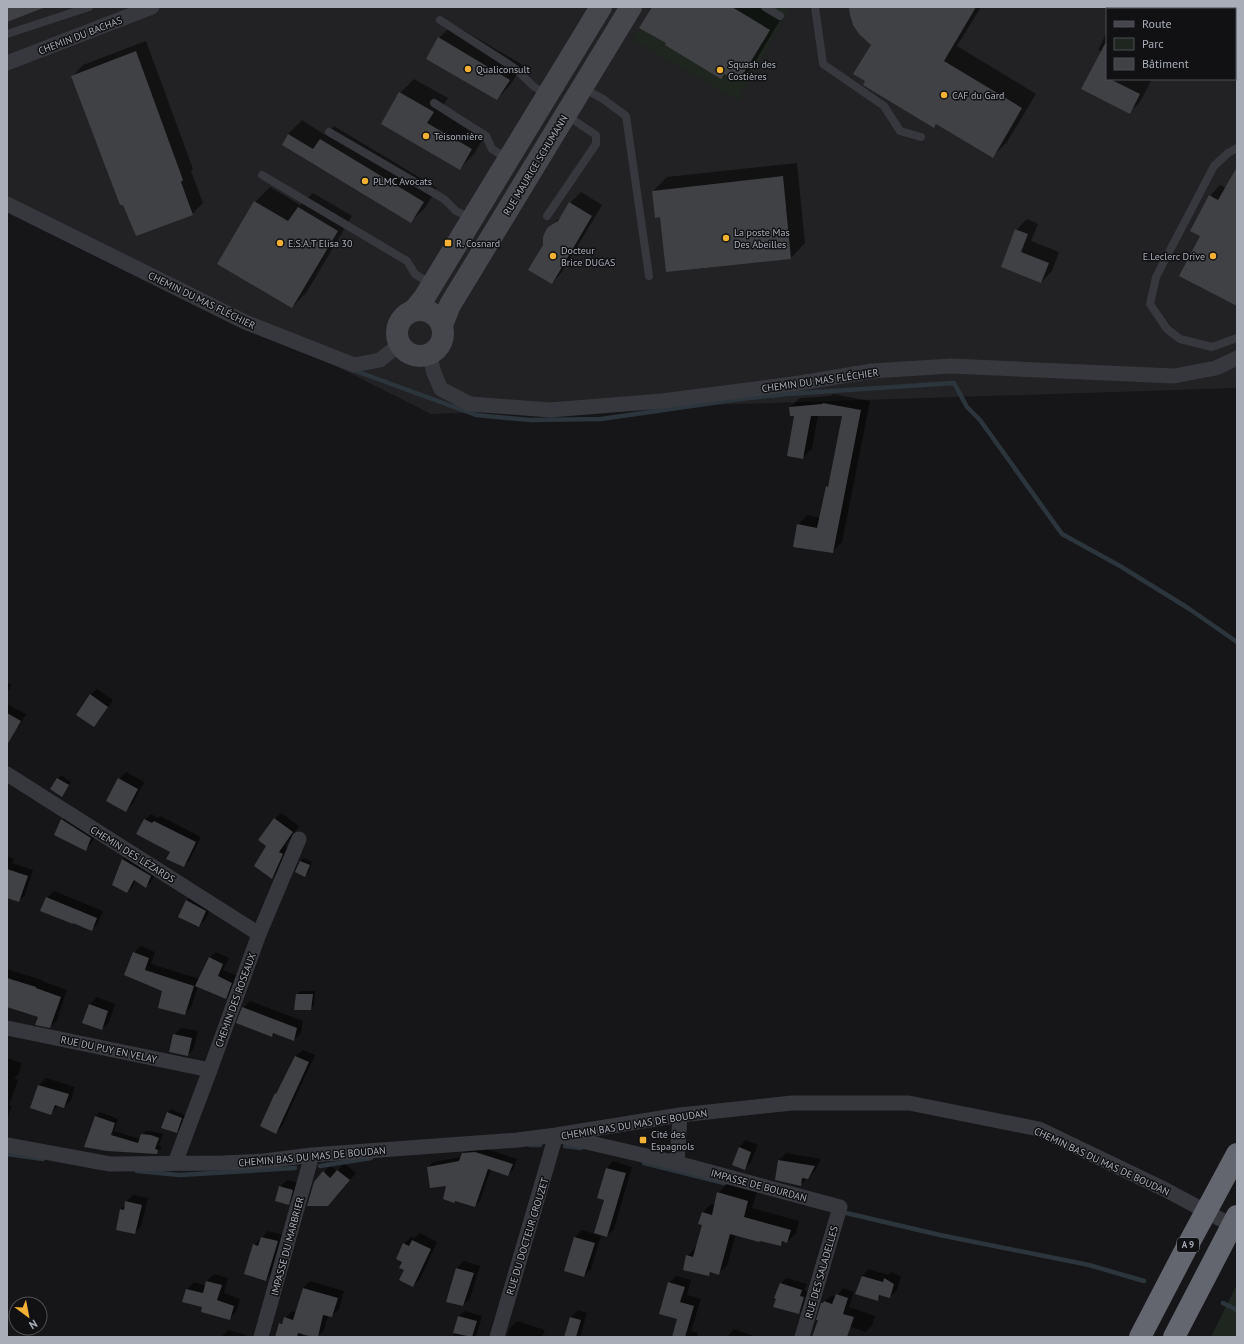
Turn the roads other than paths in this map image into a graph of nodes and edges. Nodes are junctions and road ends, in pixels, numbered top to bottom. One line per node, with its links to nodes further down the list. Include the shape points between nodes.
1 (89, 7): 9 (lane)
2 (152, 7): 10 (street, CHEMIN DU BACHAS)
3 (601, 7): 12 (main road)
4 (631, 7): 11 (main road, RUE MAURICE SCHUMANN)
5 (765, 7): 7 (lane)
6 (815, 7): 16 (lane, via 823,64 884,106 900,131)
7 (780, 16)
8 (440, 20): 12 (lane, via 516,69 533,86)
9 (7, 34)
10 (7, 63)
11 (582, 88): 14 (main road, RUE MAURICE SCHUMANN); 23 (lane, via 626,116)
12 (547, 95): 18 (main road)
13 (434, 103): 18 (lane, via 486,136 492,149)
14 (566, 115): 21 (lane, via 596,135 596,144); 26 (main road, RUE MAURICE SCHUMANN, via 450,305)
15 (328, 132): 22 (lane, via 444,199 456,211)
16 (921, 137)
17 (1237, 148): 27 (lane, via 1214,166 1156,277 1150,304 1167,329 1180,339 1212,347)
18 (508, 160): 22 (main road)
19 (262, 175): 24 (lane, via 407,260 415,274)
20 (7, 204): 28 (street, CHEMIN DU MAS FLÉCHIER, via 245,322 354,365 380,360)
21 (547, 216)
22 (472, 219): 24 (main road)
23 (649, 276)
24 (432, 285): 25 (main road)
25 (414, 310): 26 (main road, via 429,311); 28 (main road, via 399,322 397,331)
26 (442, 325): 29 (main road, via 441,343)
27 (1237, 338)
28 (400, 344): 29 (main road, via 413,355)
29 (429, 354): 30 (street, CHEMIN DU MAS FLÉCHIER, via 441,389 470,404 550,410 662,401 872,371 951,366 1174,376 1216,368)
30 (1237, 358)
31 (7, 774): 33 (street, CHEMIN DES LÉZARDS)
32 (299, 838): 33 (street, CHEMIN DES ROSEAUX)
33 (259, 934): 35 (street, CHEMIN DES ROSEAUX)
34 (7, 1028): 35 (street, RUE DU PUY EN VELAY)
35 (210, 1070): 41 (street, CHEMIN DES ROSEAUX)
36 (680, 1115): 37 (street, CHEMIN BAS DU MAS DE BOUDAN); 42 (street); 45 (street, CHEMIN BAS DU MAS DE BOUDAN, via 792,1102 909,1103 1039,1129 1164,1189)
37 (556, 1135): 40 (street, CHEMIN BAS DU MAS DE BOUDAN); 42 (street, IMPASSE DE BOURDAN); 47 (street, RUE DU DOCTEUR CROUZET)
38 (7, 1145): 41 (street, CHEMIN BAS DU MAS DE BOUDAN, via 110,1164)
39 (1237, 1154): 49 (highway, A 9)
40 (312, 1155): 41 (street, CHEMIN BAS DU MAS DE BOUDAN, via 264,1160); 46 (street, IMPASSE DU MARBRIER)
41 (175, 1163)
42 (677, 1163): 43 (street, IMPASSE DE BOURDAN)
43 (840, 1207): 48 (street, RUE DES SALADELLES)
44 (1237, 1216): 50 (highway)
45 (1237, 1228)
46 (261, 1337)
47 (497, 1337)
48 (802, 1337)
49 (1140, 1337)
50 (1174, 1337)

